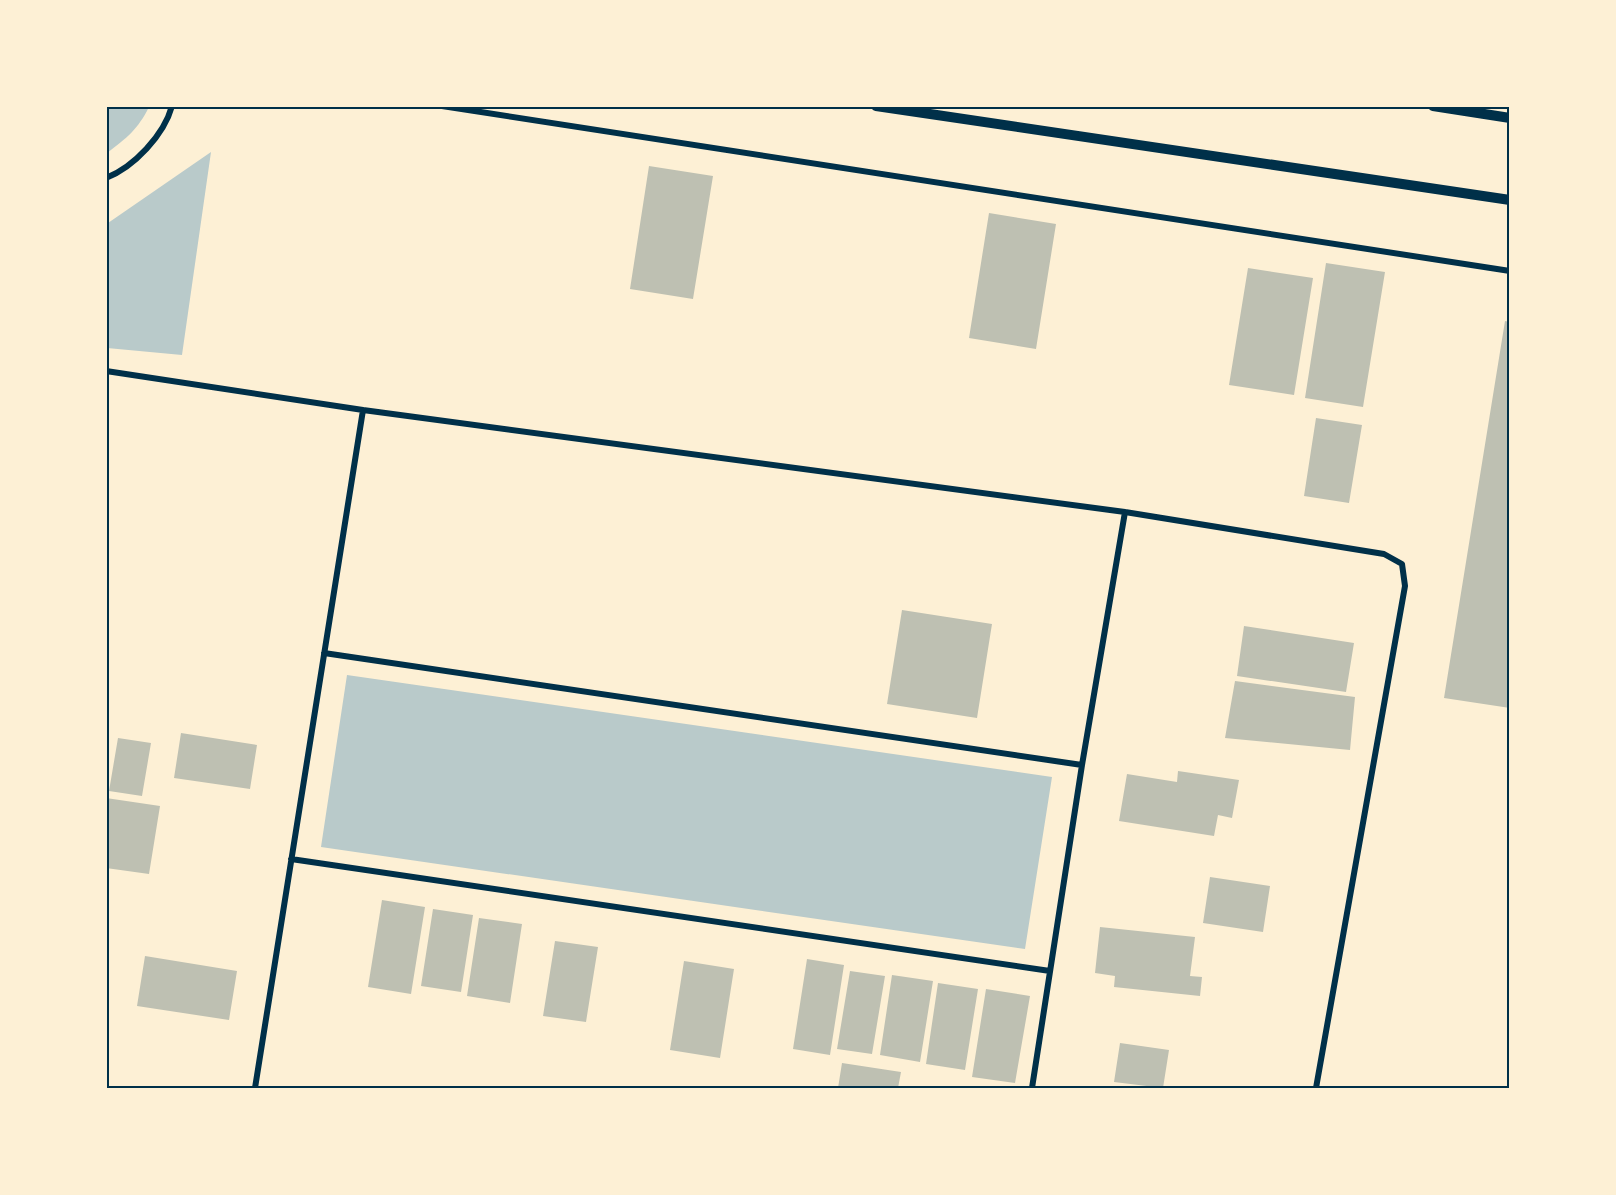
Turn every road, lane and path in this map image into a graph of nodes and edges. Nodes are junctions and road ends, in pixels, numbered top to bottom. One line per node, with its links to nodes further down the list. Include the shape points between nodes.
1 (172, 106): 6 (street, via 148,148)
2 (442, 106): 8 (street)
3 (876, 106): 7 (street)
4 (1433, 106): 5 (street)
5 (1509, 118)
6 (106, 178)
7 (1509, 200)
8 (1509, 271)
9 (106, 371): 10 (street)
10 (363, 410): 11 (street); 12 (street)
11 (1125, 512): 13 (street); 18 (street, via 1384,554 1402,564 1405,586)
12 (324, 653): 13 (street); 14 (street)
13 (1082, 765): 15 (street)
14 (291, 859): 15 (street); 16 (street)
15 (1050, 971): 17 (street)
16 (255, 1089)
17 (1032, 1089)
18 (1316, 1089)

